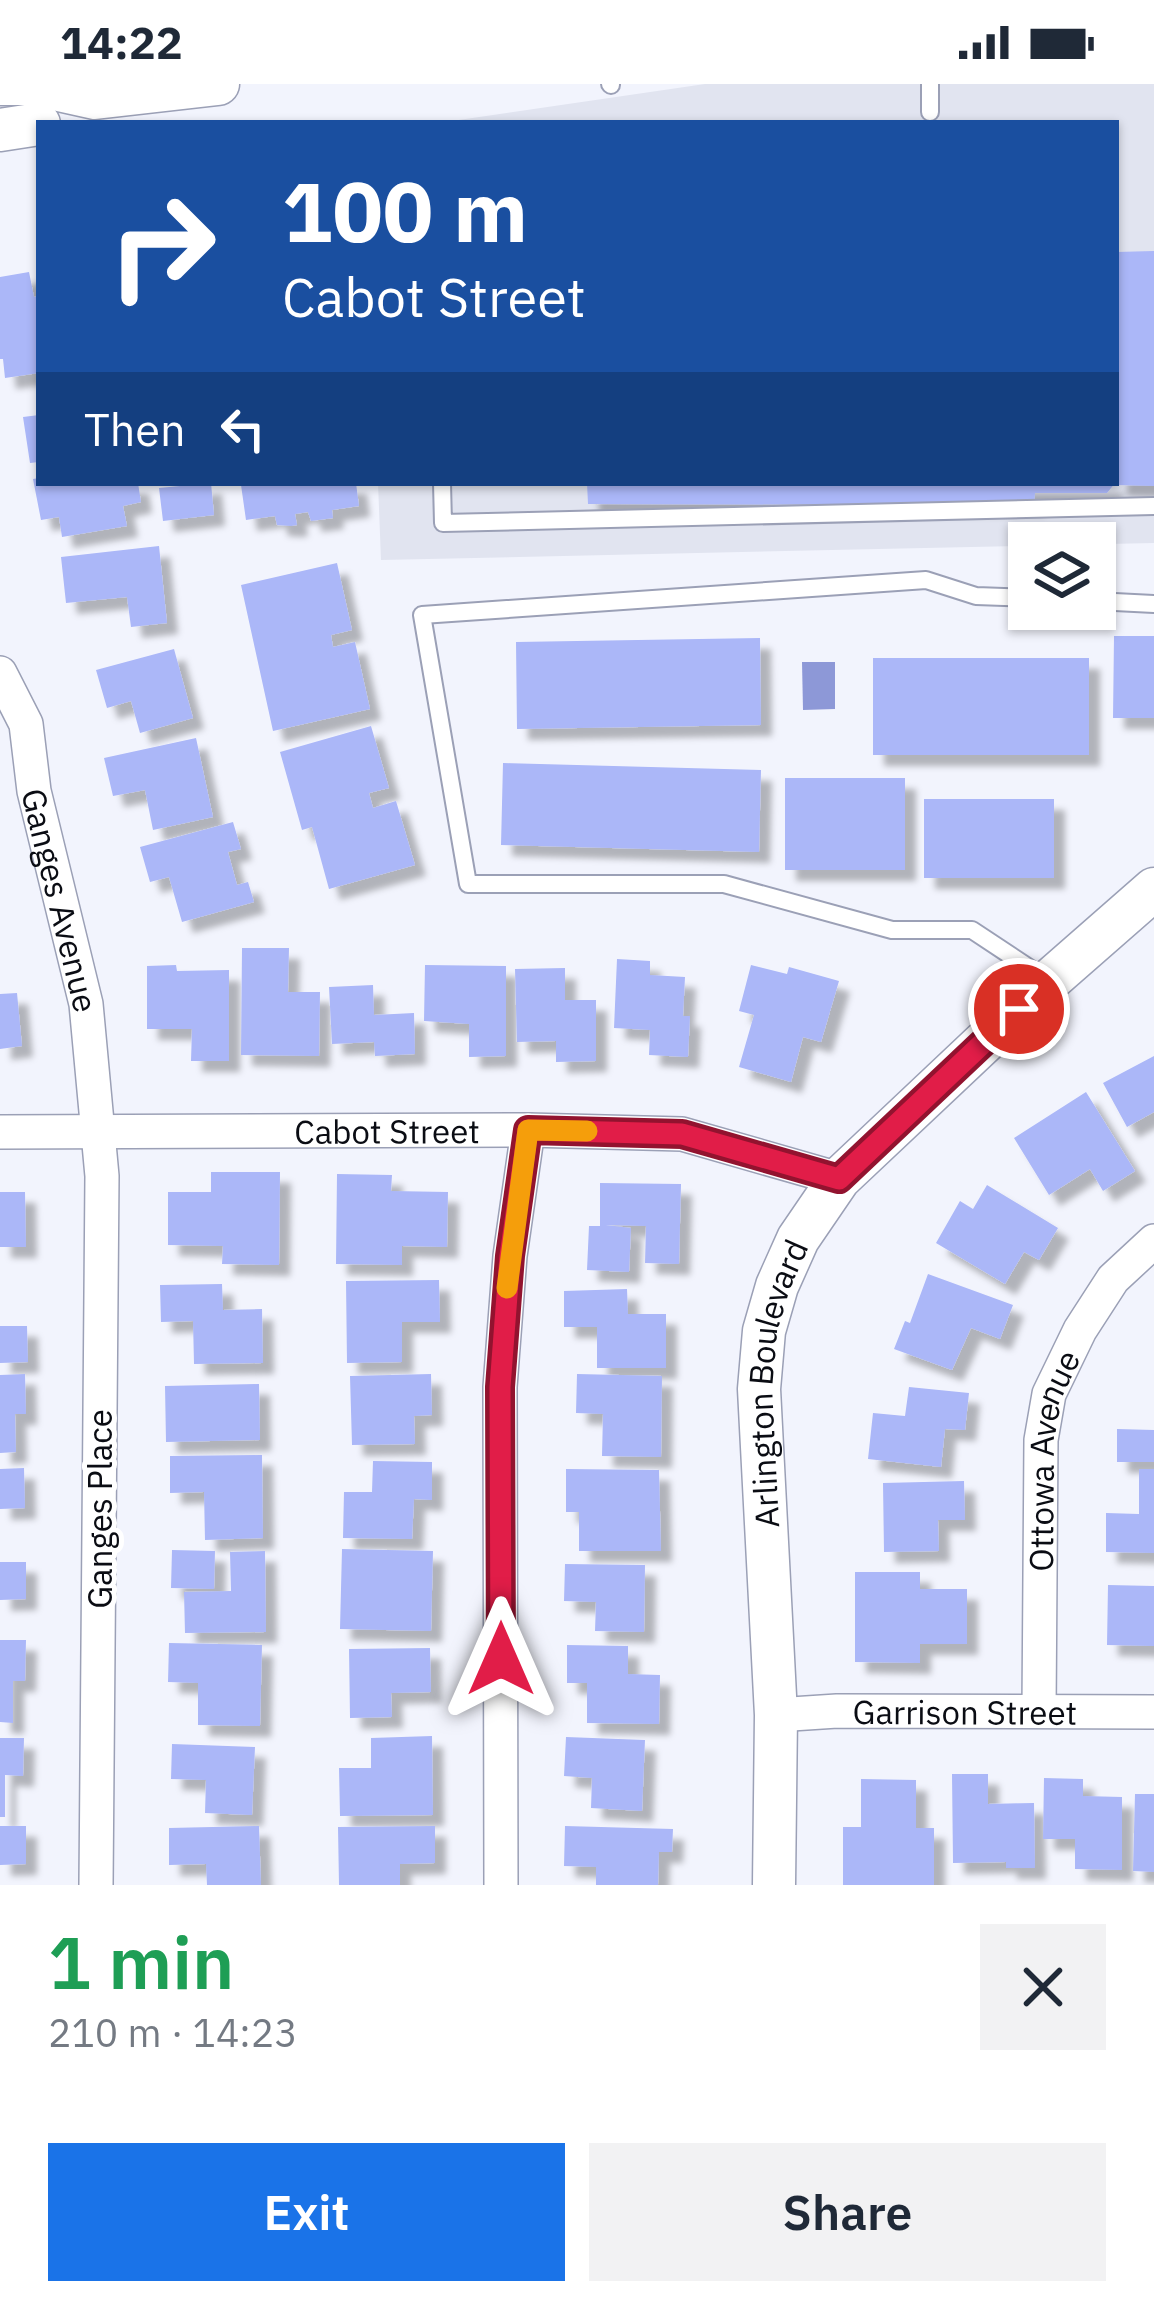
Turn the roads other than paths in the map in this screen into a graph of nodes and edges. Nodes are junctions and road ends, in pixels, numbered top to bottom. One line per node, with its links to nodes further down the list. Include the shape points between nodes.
1 (0, 84): 4 (street)
2 (930, 84): 5 (lane)
3 (193, 86): 4 (street)
4 (95, 98): 6 (street)
5 (930, 112)
6 (47, 120)
7 (36, 124): 8 (street)
8 (0, 130)
9 (442, 486): 10 (lane, via 443,523)
10 (1154, 506)
11 (1008, 597): 16 (lane, via 926,580 422,615 468,884 724,884 892,930 972,930)
12 (1116, 603): 13 (lane)
13 (1154, 604)
14 (0, 674): 19 (street, Ganges Avenue, via 26,724 34,791 86,1004)
15 (1154, 889): 16 (street, Arlington Boulevard)
16 (1049, 981): 20 (street, Arlington Boulevard)
17 (528, 1130): 19 (street, Cabot Street); 20 (street, Cabot Street, via 682,1134); 26 (street, via 500,1387)
18 (0, 1132): 19 (street, Cabot Street)
19 (99, 1132): 25 (street, Ganges Place)
20 (839, 1179): 24 (street, Arlington Boulevard, via 798,1239 764,1331 759,1389)
21 (1154, 1240): 22 (street, Ottowa Avenue, via 1113,1279 1049,1394 1041,1440)
22 (1039, 1712): 23 (street, Garrison Street); 24 (street, Garrison Street)
23 (1154, 1712)
24 (776, 1714): 27 (street, Arlington Boulevard)
25 (96, 1885)
26 (501, 1885)
27 (774, 1885)

